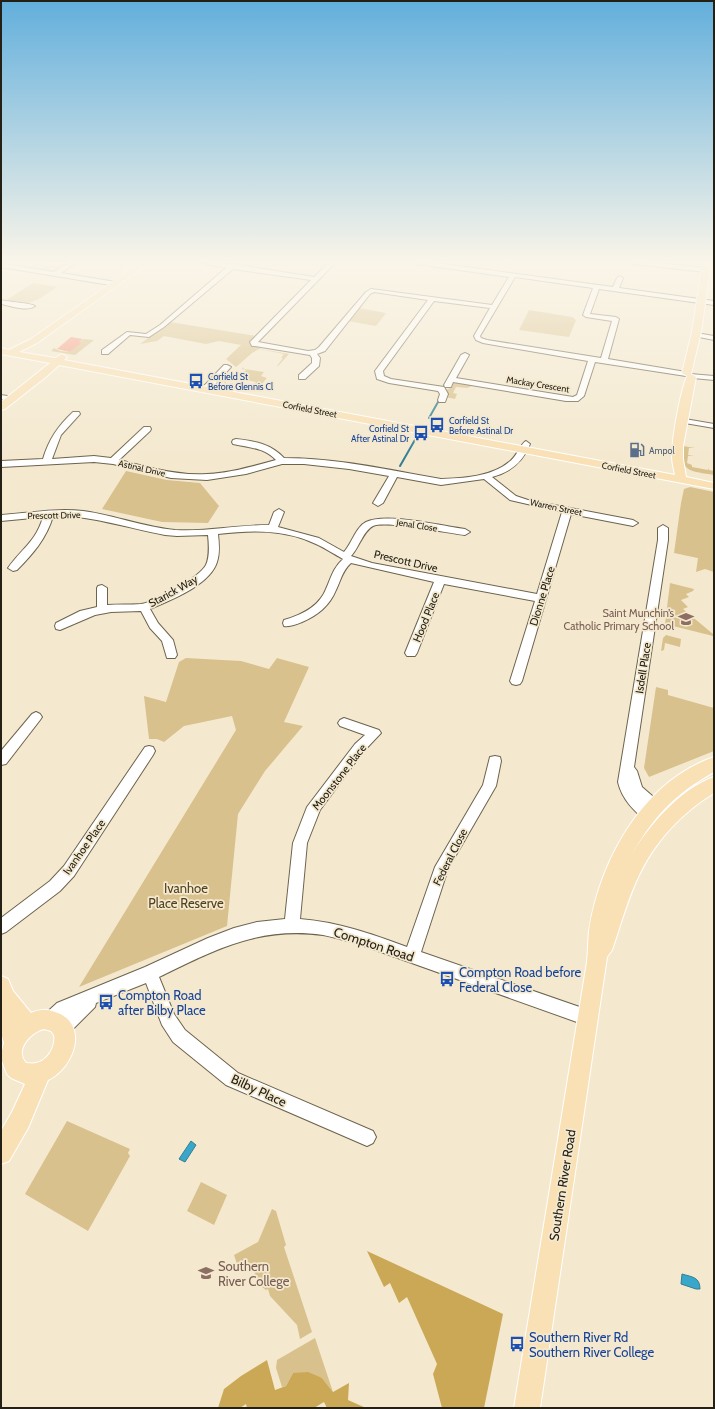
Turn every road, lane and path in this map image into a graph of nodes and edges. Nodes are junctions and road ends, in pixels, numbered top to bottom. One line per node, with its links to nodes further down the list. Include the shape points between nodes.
1 (53, 328): 13 (main road)
2 (158, 328): 14 (street, via 147,336 129,333)
3 (268, 328): 15 (street, via 254,342 258,345)
4 (340, 328): 15 (street, via 322,348)
5 (410, 328): 26 (street, via 379,371 380,377 389,381)
6 (483, 328): 17 (street, via 478,339 485,342)
7 (613, 328): 19 (street)
8 (697, 328): 9 (main road)
9 (696, 335): 10 (street); 21 (main road)
10 (714, 338)
11 (1, 345): 13 (main road, Corfield Street)
12 (1, 350): 13 (main road, Corfield Street)
13 (18, 351): 18 (main road, Corfield Street)
14 (105, 352)
15 (312, 353): 22 (street, via 316,358 316,364)
16 (465, 355): 24 (street)
17 (593, 358): 19 (street); 24 (street, Mackay Crescent, via 580,396 576,399)
18 (63, 360): 25 (main road, Corfield Street); 27 (main road)
19 (604, 360): 21 (street)
20 (227, 367): 25 (street)
21 (689, 376): 23 (street); 31 (main road)
22 (302, 377)
23 (714, 378)
24 (452, 380): 26 (street)
25 (208, 387): 35 (main road, Corfield Street)
26 (441, 389): 28 (street, via 444,394)
27 (6, 398): 29 (main road)
28 (442, 400)
29 (1, 407)
30 (76, 414): 37 (street, via 53,438)
31 (682, 420): 32 (street); 36 (main road)
32 (714, 426)
33 (147, 429): 38 (street)
34 (236, 442): 39 (street, via 264,447 274,452)
35 (525, 447): 41 (main road, Corfield Street); 43 (street, Astinal Drive, via 519,458 511,465)
36 (677, 457): 41 (main road); 44 (main road)
37 (47, 461): 38 (street, Astinal Drive); 40 (street, Astinal Drive)
38 (113, 461): 39 (street, Astinal Drive, via 170,475 200,477 246,471)
39 (282, 462): 42 (street, Astinal Drive, via 304,461)
40 (1, 464)
41 (667, 473): 44 (main road, Corfield Street)
42 (394, 474): 43 (street, Astinal Drive, via 441,482); 47 (street)
43 (485, 476): 48 (street, Warren Street, via 514,498)
44 (680, 476): 45 (main road, Corfield Street); 46 (main road, Corfield Street)
45 (714, 478)
46 (714, 486)
47 (378, 503)
48 (567, 510): 52 (street, Warren Street); 61 (street, Dionne Place)
49 (279, 512): 54 (street)
50 (49, 514): 51 (street, Prescott Drive); 55 (street, Prescott Drive, via 101,517 156,531); 58 (street, via 36,541)
51 (1, 518)
52 (633, 523)
53 (663, 528): 76 (street, Isdell Place, via 625,782 630,797)
54 (272, 529): 55 (street, Prescott Drive, via 244,528); 57 (street, Prescott Drive, via 304,536)
55 (213, 532): 62 (street, Starick Way, via 215,550 208,571 165,598)
56 (465, 532): 57 (street, Jenal Close, via 394,521 370,523)
57 (347, 557): 59 (street, Prescott Drive, via 365,564); 64 (street, via 317,609 307,617)
58 (13, 568)
59 (440, 580): 61 (street, Prescott Drive, via 502,590); 66 (street, Hood Place)
60 (102, 588): 63 (street)
61 (541, 600): 68 (street, Dionne Place)
62 (144, 607): 63 (street, Starick Way); 67 (street, Starick Way, via 154,625 167,640)
63 (102, 609): 65 (street, Starick Way, via 78,616)
64 (288, 624)
65 (60, 626)
66 (411, 653)
67 (171, 654)
68 (516, 681)
69 (36, 717): 72 (street)
70 (344, 723): 78 (street, Moonstone Place, via 375,733 359,748 314,807 300,843)
71 (150, 751): 79 (street, Ivanhoe Place, via 69,871 55,886)
72 (1, 760)
73 (495, 761): 80 (street, Federal Close, via 489,786 442,867)
74 (714, 764): 76 (main road, Southern River Road, via 682,782)
75 (714, 784): 77 (main road, Southern River Road, via 700,792)
76 (650, 810): 77 (street, Isdell Place); 81 (main road, Southern River Road, via 625,847 614,872 599,929)
77 (664, 822): 81 (main road, Southern River Road, via 634,867)
78 (292, 926): 80 (street, Compton Road, via 323,928 353,935); 82 (street, Compton Road, via 258,929 234,935)
79 (1, 927)
80 (412, 956): 84 (street, Compton Road)
81 (598, 962): 84 (main road, Southern River Road)
82 (150, 973): 85 (street, Compton Road, via 92,998); 89 (street, Bilby Place, via 168,1019 179,1036 232,1079)
83 (4, 992): 86 (main road); 87 (main road, via 7,1018)
84 (588, 1018): 91 (main road, Southern River Road)
85 (56, 1024): 86 (main road, via 40,1020); 88 (main road, via 65,1035 62,1052 50,1068)
86 (28, 1025): 87 (main road)
87 (14, 1042): 88 (main road, via 14,1065 19,1071)
88 (33, 1073): 90 (main road, via 20,1120)
89 (367, 1137)
90 (1, 1153)
91 (526, 1408)

